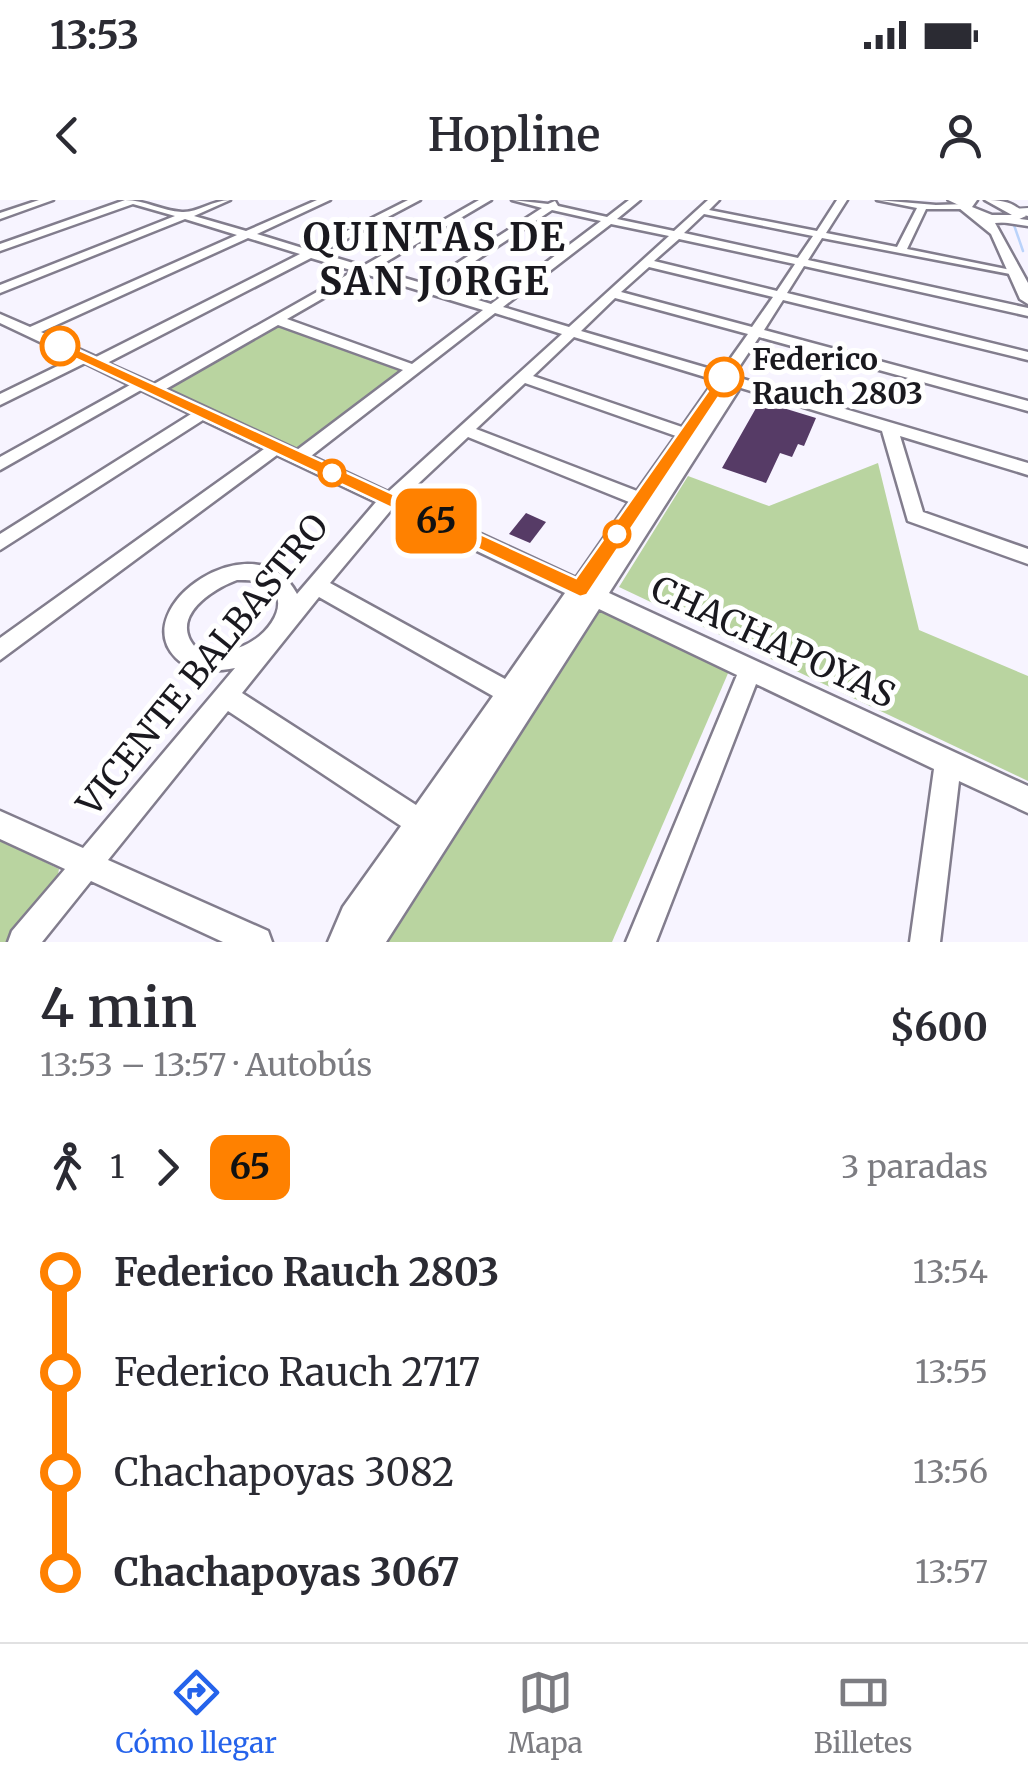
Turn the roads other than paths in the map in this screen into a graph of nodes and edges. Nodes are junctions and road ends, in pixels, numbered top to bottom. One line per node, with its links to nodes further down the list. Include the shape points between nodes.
1 (48, 200): 19 (street)
2 (133, 200): 20 (street); 27 (street)
3 (225, 200): 20 (street)
4 (325, 200): 24 (street)
5 (415, 200): 29 (street)
6 (486, 200): 32 (street)
7 (518, 200): 15 (street)
8 (635, 200): 22 (street)
9 (714, 200): 17 (street, VICENTE BALBASTRO)
10 (842, 200): 26 (street)
11 (854, 200): 26 (street)
12 (882, 200): 16 (street)
13 (964, 202): 14 (main road); 16 (street); 21 (main road)
14 (995, 202): 18 (main road)
15 (555, 204): 22 (street); 34 (street)
16 (925, 206): 21 (street); 28 (street)
17 (702, 211): 25 (street, VICENTE BALBASTRO); 26 (street)
18 (1025, 211): 23 (main road)
19 (0, 216)
20 (185, 216): 24 (street); 35 (street)
21 (979, 216): 23 (main road)
22 (609, 220): 25 (street); 39 (street)
23 (1002, 224): 33 (main road)
24 (248, 235): 29 (street); 43 (street)
25 (676, 236): 30 (street, VICENTE BALBASTRO); 31 (street)
26 (826, 237): 28 (street); 31 (street)
27 (0, 248)
28 (900, 252): 33 (street)
29 (310, 254): 32 (street); 48 (street)
30 (648, 262): 36 (street, VICENTE BALBASTRO); 37 (street)
31 (807, 264): 37 (street); 40 (street)
32 (365, 270): 34 (street); 42 (street)
33 (1016, 274): 38 (main road)
34 (427, 288): 39 (street)
35 (0, 289)
36 (614, 294): 45 (street, VICENTE BALBASTRO); 46 (street)
37 (786, 296): 46 (street); 47 (street)
38 (1028, 299)
39 (494, 308): 45 (street); 49 (street)
40 (1028, 312)
41 (0, 318): 43 (street, CHACHAPOYAS)
42 (277, 320): 49 (street); 52 (street)
43 (23, 329): 44 (street); 48 (street, CHACHAPOYAS)
44 (0, 333)
45 (573, 333): 50 (street, VICENTE BALBASTRO); 51 (street)
46 (762, 334): 51 (street); 54 (street)
47 (1028, 356)
48 (90, 360): 52 (street, CHACHAPOYAS); 53 (street)
49 (413, 368): 60 (street)
50 (524, 378): 57 (street, VICENTE BALBASTRO); 58 (street)
51 (731, 379): 56 (street); 58 (street)
52 (148, 387): 55 (street, CHACHAPOYAS); 61 (street)
53 (0, 400)
54 (1028, 406)
55 (203, 413): 59 (street, CHACHAPOYAS); 65 (street)
56 (889, 426): 62 (street); 66 (street, via 911,510 925,522)
57 (467, 431): 63 (street, VICENTE BALBASTRO); 64 (street)
58 (693, 436): 64 (street)
59 (276, 448): 60 (street, CHACHAPOYAS); 70 (street)
60 (298, 458): 63 (street, CHACHAPOYAS)
61 (0, 464)
62 (1028, 469)
63 (390, 500): 67 (street, VICENTE BALBASTRO); 68 (street, CHACHAPOYAS)
64 (649, 503): 68 (street)
65 (0, 543)
66 (1028, 558)
67 (316, 585): 69 (street, VICENTE BALBASTRO); 72 (street)
68 (588, 593): 71 (street, CHACHAPOYAS); 72 (street); 82 (street)
69 (279, 629): 69 (street, via 250,654 211,662 184,652 176,629 194,594 223,576 246,572 284,584 290,600); 73 (street, VICENTE BALBASTRO)
70 (0, 650)
71 (750, 670): 74 (street, CHACHAPOYAS); 83 (street)
72 (509, 693): 76 (street)
73 (224, 695): 76 (street); 78 (street, VICENTE BALBASTRO)
74 (948, 762): 75 (street, CHACHAPOYAS); 84 (street)
75 (1028, 800)
76 (421, 824): 81 (street)
77 (0, 825): 78 (street)
78 (88, 864): 79 (street, VICENTE BALBASTRO); 80 (street)
79 (23, 942)
80 (258, 942)
81 (343, 942)
82 (368, 942)
83 (641, 942)
84 (925, 942)

